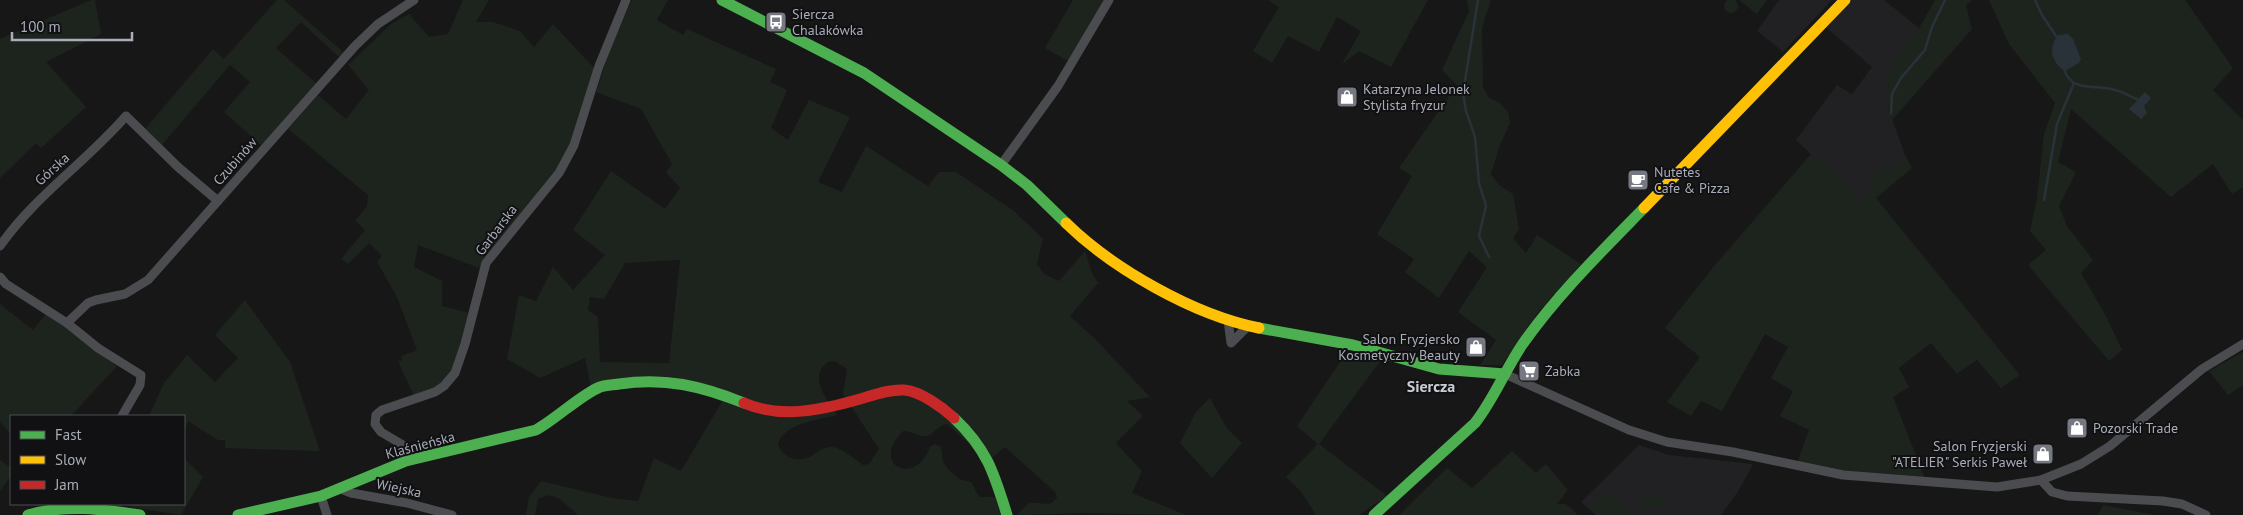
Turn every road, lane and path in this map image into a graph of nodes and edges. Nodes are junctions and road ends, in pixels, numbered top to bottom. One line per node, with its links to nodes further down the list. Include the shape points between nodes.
1 (414, 0): 7 (street, Czubinów, via 378,24 355,46)
2 (626, 0): 17 (street, Garbarska, via 599,66 574,145 560,173 486,263 455,373 435,392 376,415 375,424 381,432 403,445)
3 (722, 0): 6 (street, via 864,73)
4 (1109, 0): 6 (street, via 1058,86)
5 (1845, 0): 15 (street, via 1580,274 1536,326)
6 (1001, 165): 11 (street, via 1027,184 1084,241 1119,267 1167,294)
7 (218, 201): 8 (street, Górska, via 126,116 106,139 41,198); 12 (street, Czubinów, via 137,289 88,303)
8 (0, 246)
9 (3, 281): 10 (street); 12 (street)
10 (0, 292)
11 (1228, 320): 13 (street); 13 (street, via 1231,343)
12 (68, 323): 16 (street, via 98,348 141,375 140,385)
13 (1248, 326): 15 (street, via 1353,345 1433,368)
14 (2243, 344): 18 (street, via 2202,369 2110,446 2081,464)
15 (1505, 374): 18 (street, via 1593,416 1642,436 1668,442 1866,478 1996,487); 28 (street, via 1475,424)
16 (123, 415)
17 (406, 461): 19 (street, Klaśnieńska); 27 (street, Klaśnieńska, via 536,430 602,387 655,380 688,385 750,406 796,412 905,390 917,393 951,415 982,448 993,470)
18 (2041, 480): 29 (street, via 2052,492 2067,496 2163,501 2182,504)
19 (341, 489): 20 (street, Klaśnieńska); 26 (street, Wiejska)
20 (321, 496): 24 (street, Klaśnieńska); 25 (street)
21 (123, 508): 22 (street, via 67,506); 23 (street)
22 (28, 515)
23 (140, 515)
24 (238, 515)
25 (327, 515)
26 (452, 515)
27 (1007, 515)
28 (1374, 515)
29 (2206, 515)

